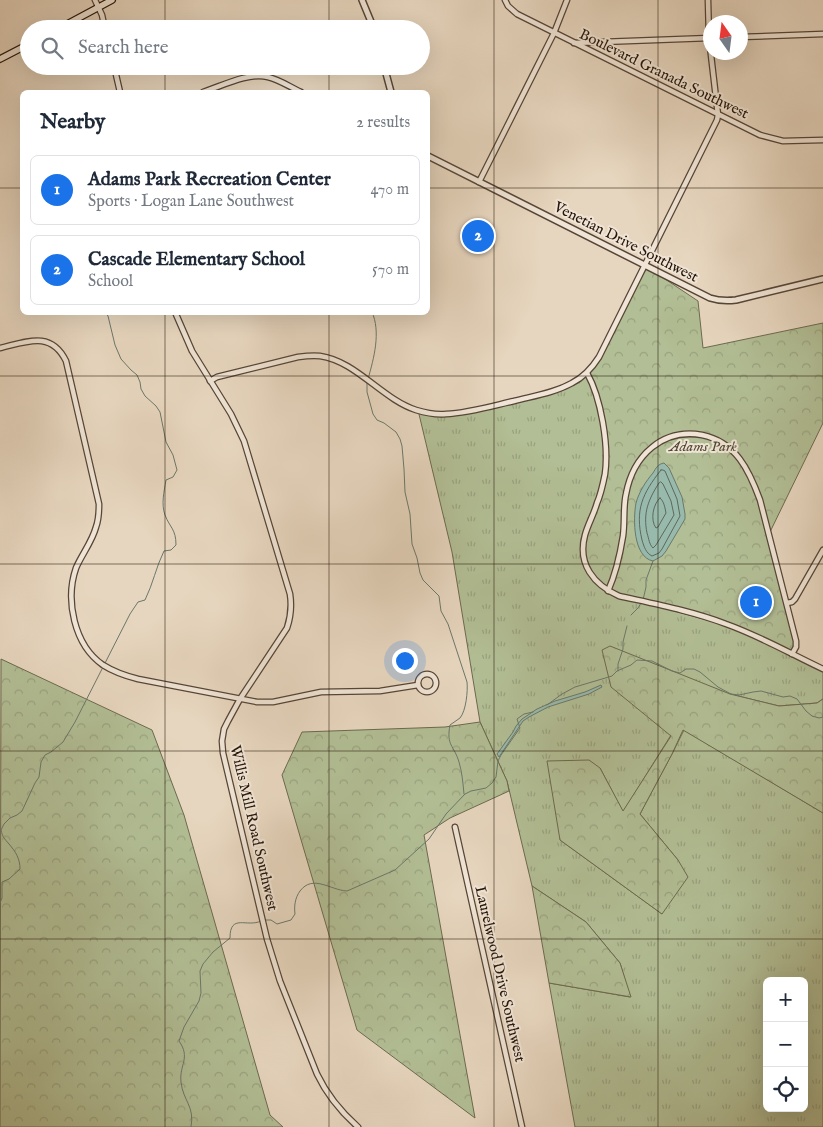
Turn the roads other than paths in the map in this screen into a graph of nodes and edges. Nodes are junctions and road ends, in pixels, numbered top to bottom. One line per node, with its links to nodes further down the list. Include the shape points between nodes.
1 (95, 0): 7 (street)
2 (112, 0): 7 (main road)
3 (362, 0): 11 (street)
4 (505, 0): 12 (street, Boulevard Granada Southwest, via 517,14)
5 (566, 0): 12 (street)
6 (708, 0): 8 (street)
7 (98, 7): 9 (main road); 10 (street)
8 (709, 15)
9 (74, 20)
10 (103, 20)
11 (370, 20)
12 (554, 33): 16 (street, Boulevard Granada Southwest); 29 (street)
13 (823, 34): 14 (street)
14 (748, 37)
15 (703, 38): 16 (street)
16 (574, 43): 26 (street, Boulevard Granada Southwest)
17 (20, 49): 18 (main road)
18 (0, 59)
19 (712, 60): 26 (street)
20 (116, 75): 22 (street)
21 (386, 75): 25 (street)
22 (120, 90)
23 (210, 90): 24 (street, via 257,76 274,79)
24 (297, 90)
25 (390, 90)
26 (718, 114): 27 (street, Boulevard Granada Southwest, via 772,139); 30 (street)
27 (823, 140)
28 (430, 157): 29 (street, Venetian Drive Southwest)
29 (479, 182): 30 (street, Venetian Drive Southwest)
30 (645, 265): 31 (street, Venetian Drive Southwest, via 710,298 727,301); 34 (street, via 599,357)
31 (823, 279)
32 (176, 315): 35 (street, Willis Mill Road Southwest)
33 (0, 348): 42 (street, via 42,340 57,347 66,361 99,504 96,527 77,567 72,590 76,627 87,649 102,664 121,674)
34 (587, 373): 35 (street, via 551,392 446,414 406,406 345,365 321,356 298,357); 37 (street, via 593,383 603,424 606,458 602,487 585,535 583,553 591,575)
35 (210, 381): 42 (street, Willis Mill Road Southwest, via 232,414 244,441 292,603 287,628)
36 (823, 550): 38 (street, via 795,599)
37 (608, 591): 38 (street, via 620,557 625,495 634,470 656,443 694,434 724,443 747,469 760,500); 39 (street, via 726,624)
38 (786, 603): 39 (street, via 796,641)
39 (792, 654): 40 (street)
40 (823, 669)
41 (418, 685): 42 (street, via 380,691 321,692 273,702)
42 (240, 699): 44 (street, Willis Mill Road Southwest, via 224,729 223,753 267,939 280,981 320,1080 330,1097)
43 (455, 827): 45 (street, Laurelwood Drive Southwest)
44 (358, 1127)
45 (522, 1127)

